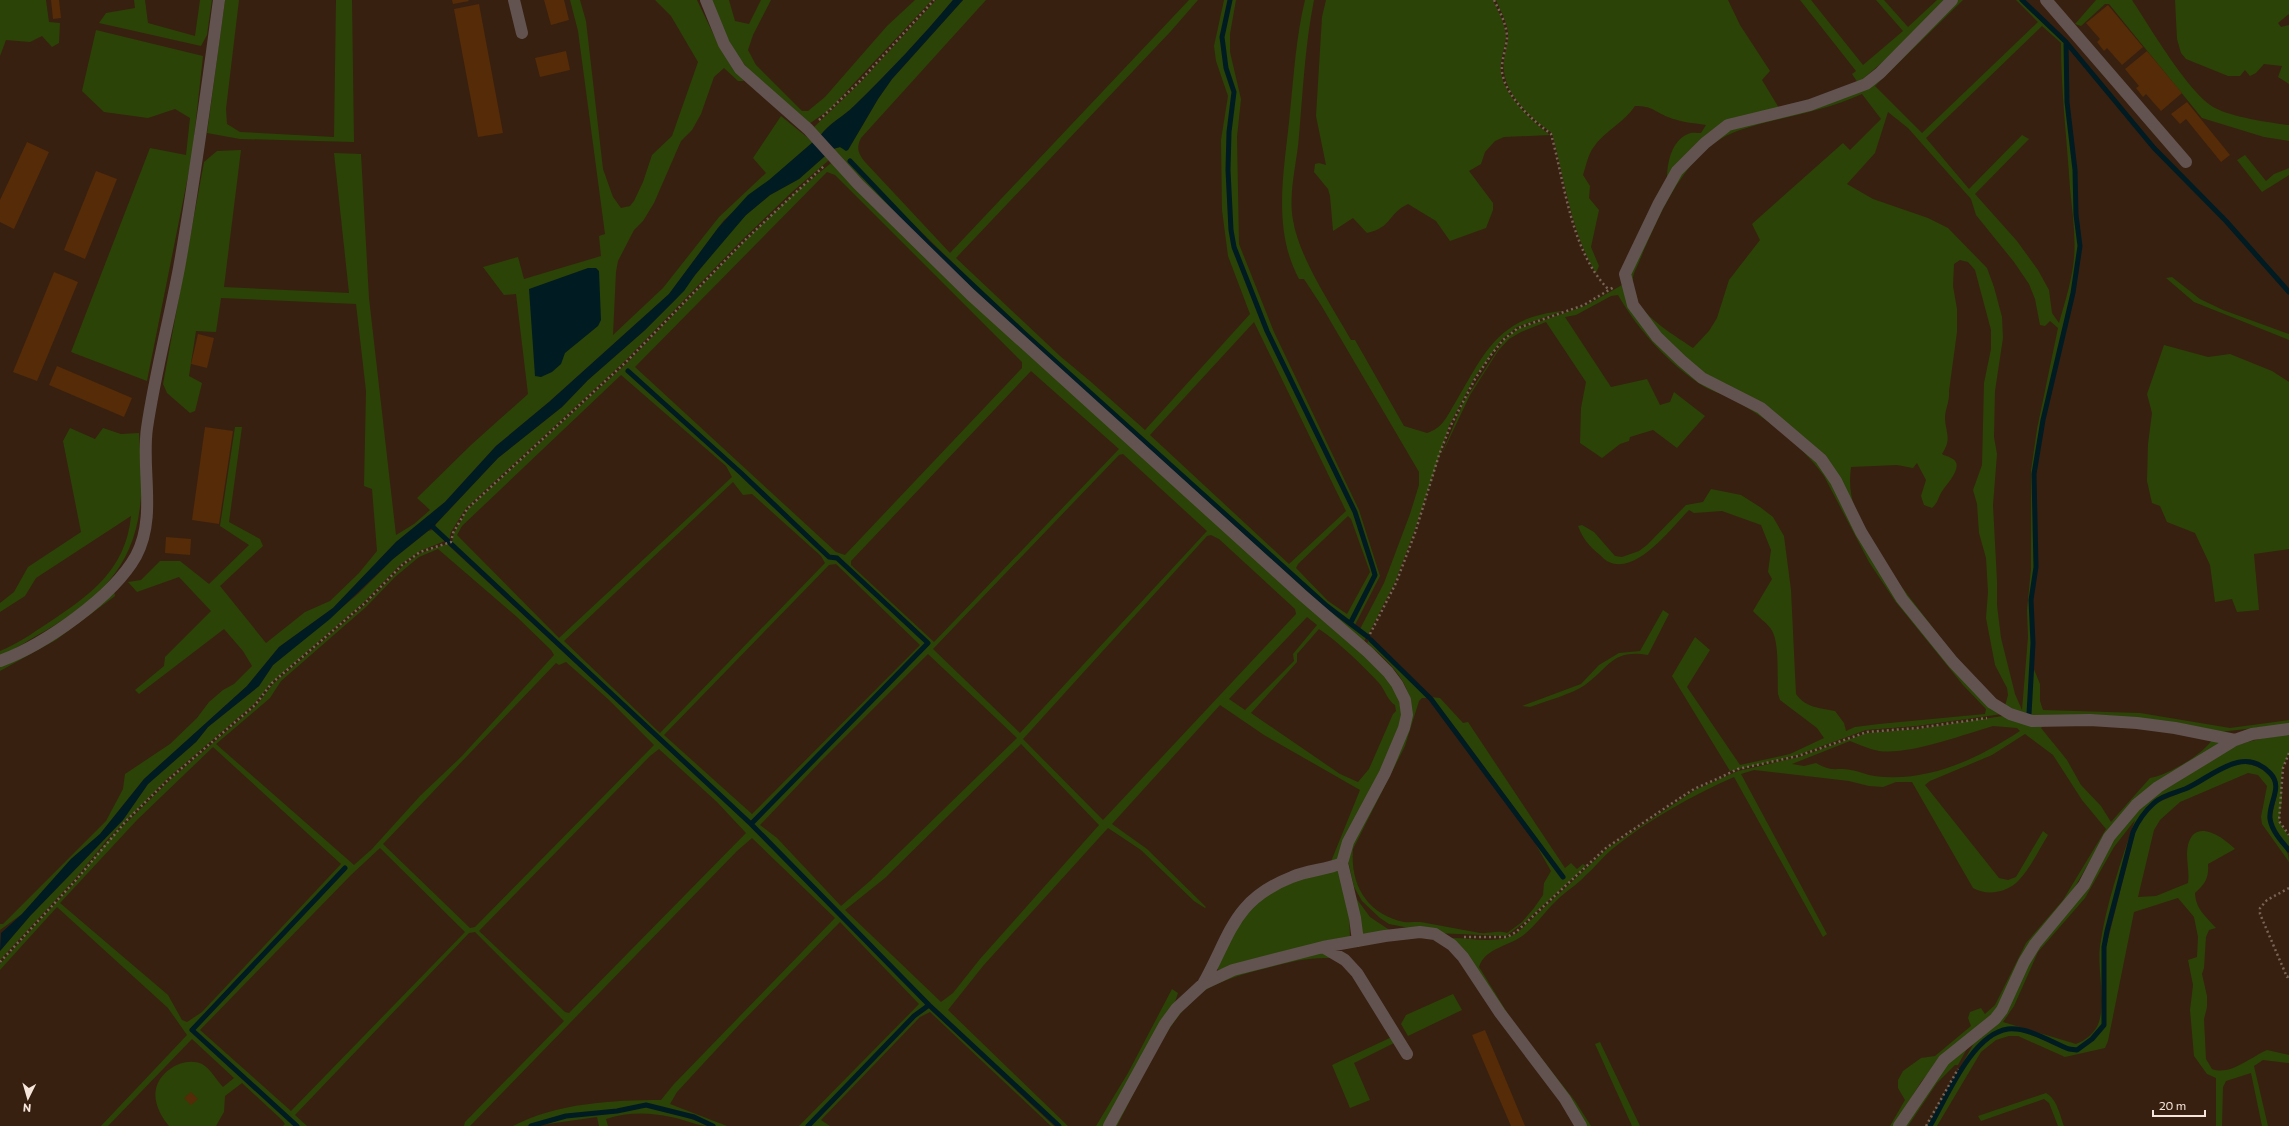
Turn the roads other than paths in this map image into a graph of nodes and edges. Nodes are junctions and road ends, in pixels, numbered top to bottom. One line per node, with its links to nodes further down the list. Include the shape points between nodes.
1 (219, 0): 8 (street, via 197,160 146,433 148,492 143,537 137,554 125,574 109,592 56,631 14,656)
2 (514, 0): 6 (street)
3 (706, 0): 11 (street, via 724,44 740,69 810,132 971,295 1363,647 1397,684 1405,700 1407,715 1404,728 1385,773 1348,842)
4 (1952, 0): 10 (street, via 1880,74 1866,84 1810,105 1728,125 1705,143 1678,172 1662,198 1625,274 1633,305 1657,337 1702,378 1761,408 1821,459 1902,599 1926,631 1986,697 2010,714 2032,721 2090,720 2137,723)
5 (2046, 0): 7 (street)
6 (522, 33)
7 (2186, 162)
8 (0, 661)
9 (2289, 729): 10 (street, via 2252,734)
10 (2235, 740): 18 (street, via 2158,787 2136,805 2122,821 2109,837 2084,885 2047,927 2031,950 2002,1010 1995,1019 1944,1060)
11 (1342, 863): 12 (street); 14 (street, via 1295,876 1259,893 1243,909 1231,928)
12 (1358, 941): 13 (street); 17 (street, via 1420,932 1435,934 1452,945 1463,957 1515,1034 1535,1057)
13 (1323, 948): 14 (street, via 1233,970); 15 (street, via 1345,960 1356,973)
14 (1203, 984): 16 (street, via 1169,1019)
15 (1407, 1054)
16 (1108, 1126)
17 (1581, 1126)
18 (1899, 1126)

